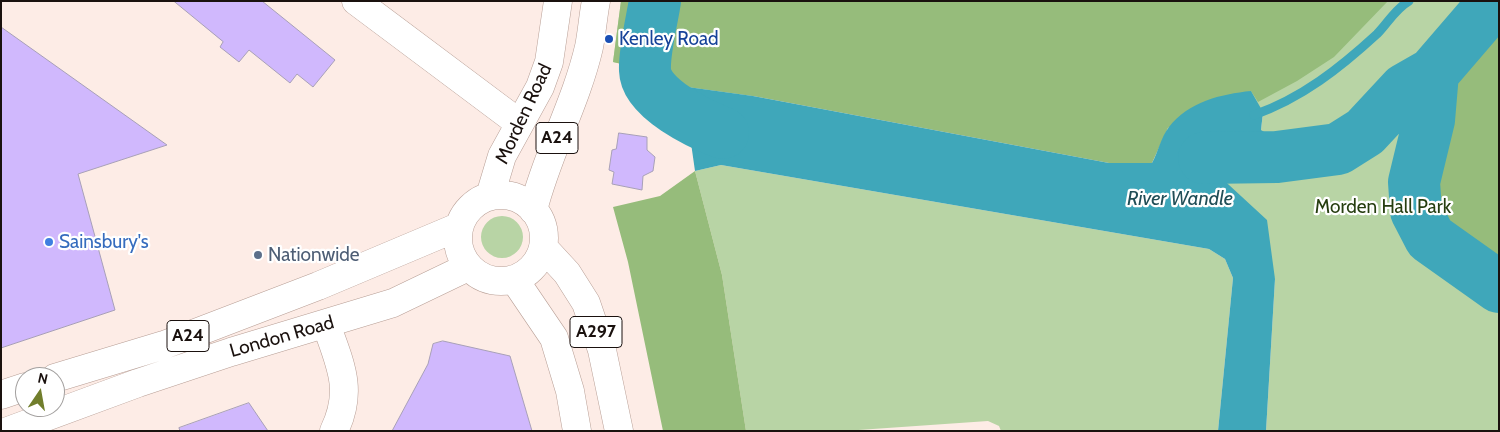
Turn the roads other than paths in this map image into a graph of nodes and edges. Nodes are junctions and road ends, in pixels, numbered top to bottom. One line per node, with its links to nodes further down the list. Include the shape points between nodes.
1 (356, 1): 4 (main road)
2 (558, 1): 4 (main road, Morden Road / A24, via 549,62 540,87)
3 (596, 1): 6 (main road, Morden Road / A24, via 583,67 542,176)
4 (519, 123): 5 (main road, Morden Road / A24, via 502,156)
5 (490, 196): 6 (main road, via 505,195 519,199); 7 (main road, via 469,207)
6 (533, 210): 8 (main road, via 544,232)
7 (458, 227): 9 (main road, via 457,244); 12 (main road, London Road / A24, via 318,286 164,345)
8 (543, 247): 10 (main road, via 530,270); 18 (main road, A297, via 567,273 586,303 602,350)
9 (468, 267): 10 (main road, via 489,280 502,282); 11 (main road, London Road / A24, via 393,303)
10 (514, 279): 17 (main road, A297, via 554,338 570,391)
11 (326, 324): 15 (main road, London Road / A24, via 138,382); 16 (main road, via 346,387 344,405)
12 (65, 375)
13 (15, 390): 14 (main road)
14 (1, 394)
15 (8, 431)
16 (334, 431)
17 (577, 431)
18 (619, 431)

